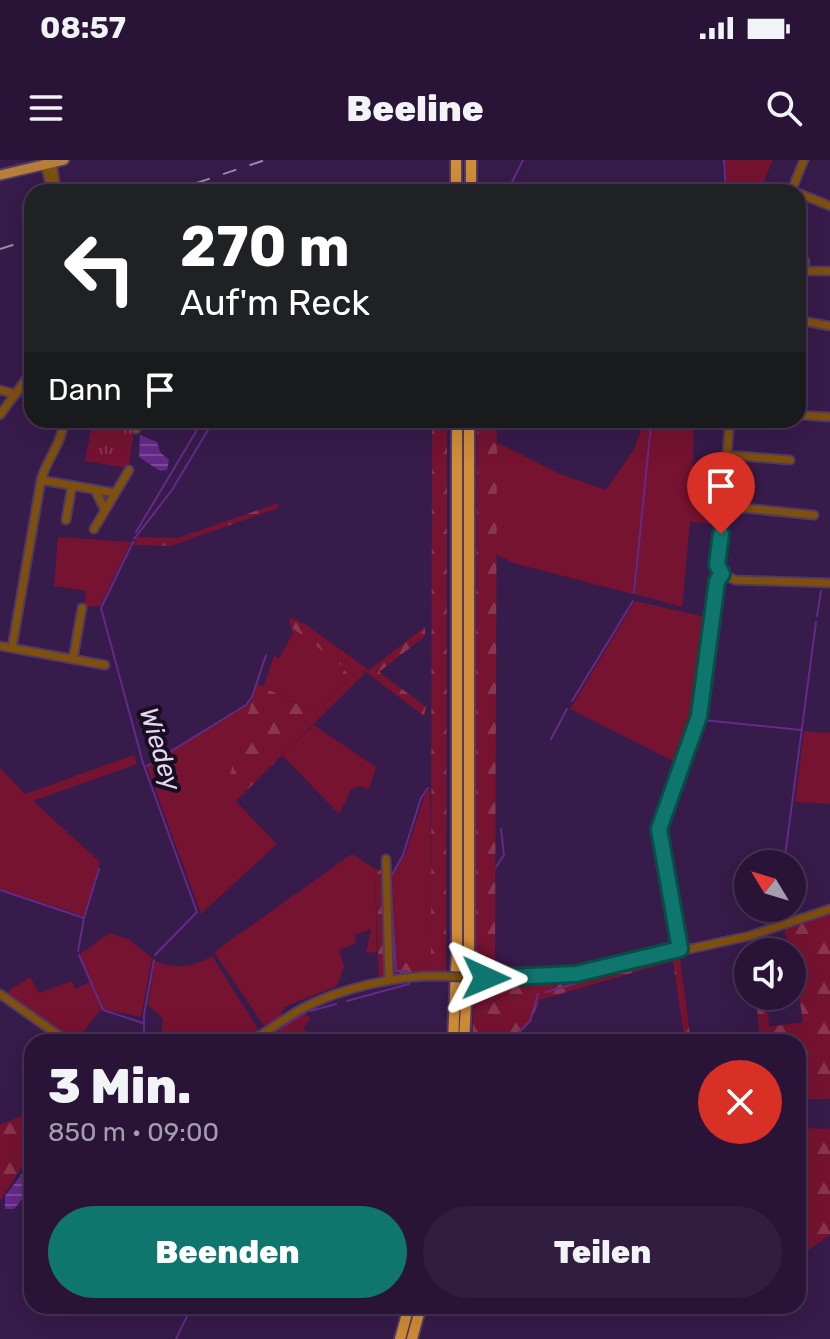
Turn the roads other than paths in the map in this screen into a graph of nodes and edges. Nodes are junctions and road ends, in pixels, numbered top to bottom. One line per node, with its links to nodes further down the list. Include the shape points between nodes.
1 (64, 160): 5 (main road)
2 (456, 160): 8 (highway)
3 (471, 160): 9 (highway)
4 (804, 160): 10 (street)
5 (47, 161): 6 (main road); 7 (street)
6 (0, 172)
7 (52, 184)
8 (456, 184)
9 (471, 184)
10 (796, 184)
11 (806, 197): 12 (street)
12 (830, 206)
13 (806, 271): 14 (street)
14 (830, 271)
15 (806, 322): 16 (street)
16 (830, 326)
17 (24, 382): 19 (street)
18 (0, 390): 19 (street)
19 (18, 391): 20 (street); 21 (street)
20 (24, 393)
21 (0, 415)
22 (806, 416): 23 (street)
23 (830, 417)
24 (63, 428): 31 (street)
25 (457, 428): 54 (highway)
26 (469, 428): 55 (highway)
27 (729, 428): 28 (street)
28 (727, 455): 29 (street); 35 (street)
29 (790, 460)
30 (129, 470): 34 (street)
31 (41, 480): 32 (street); 44 (street)
32 (72, 486): 33 (street); 38 (street)
33 (95, 490): 34 (street); 36 (street)
34 (115, 493): 36 (street)
35 (723, 506): 37 (street); 40 (street, via 717,565)
36 (105, 510): 39 (street)
37 (814, 515)
38 (66, 520)
39 (94, 529)
40 (722, 574): 41 (street, via 735,580); 49 (street, via 696,729 659,829)
41 (830, 583)
42 (82, 608): 45 (street)
43 (0, 646): 44 (street)
44 (12, 648): 45 (street)
45 (73, 659): 46 (street)
46 (105, 665)
47 (386, 859): 50 (street)
48 (830, 909): 49 (street, via 749,936)
49 (680, 949): 50 (street, bridge, via 576,974)
50 (389, 980): 53 (street, via 305,1007)
51 (0, 994): 52 (street)
52 (57, 1034)
53 (263, 1034)
54 (453, 1034)
55 (464, 1034)
56 (407, 1314): 58 (highway)
57 (419, 1314): 59 (highway)
58 (400, 1339)
59 (412, 1339)

